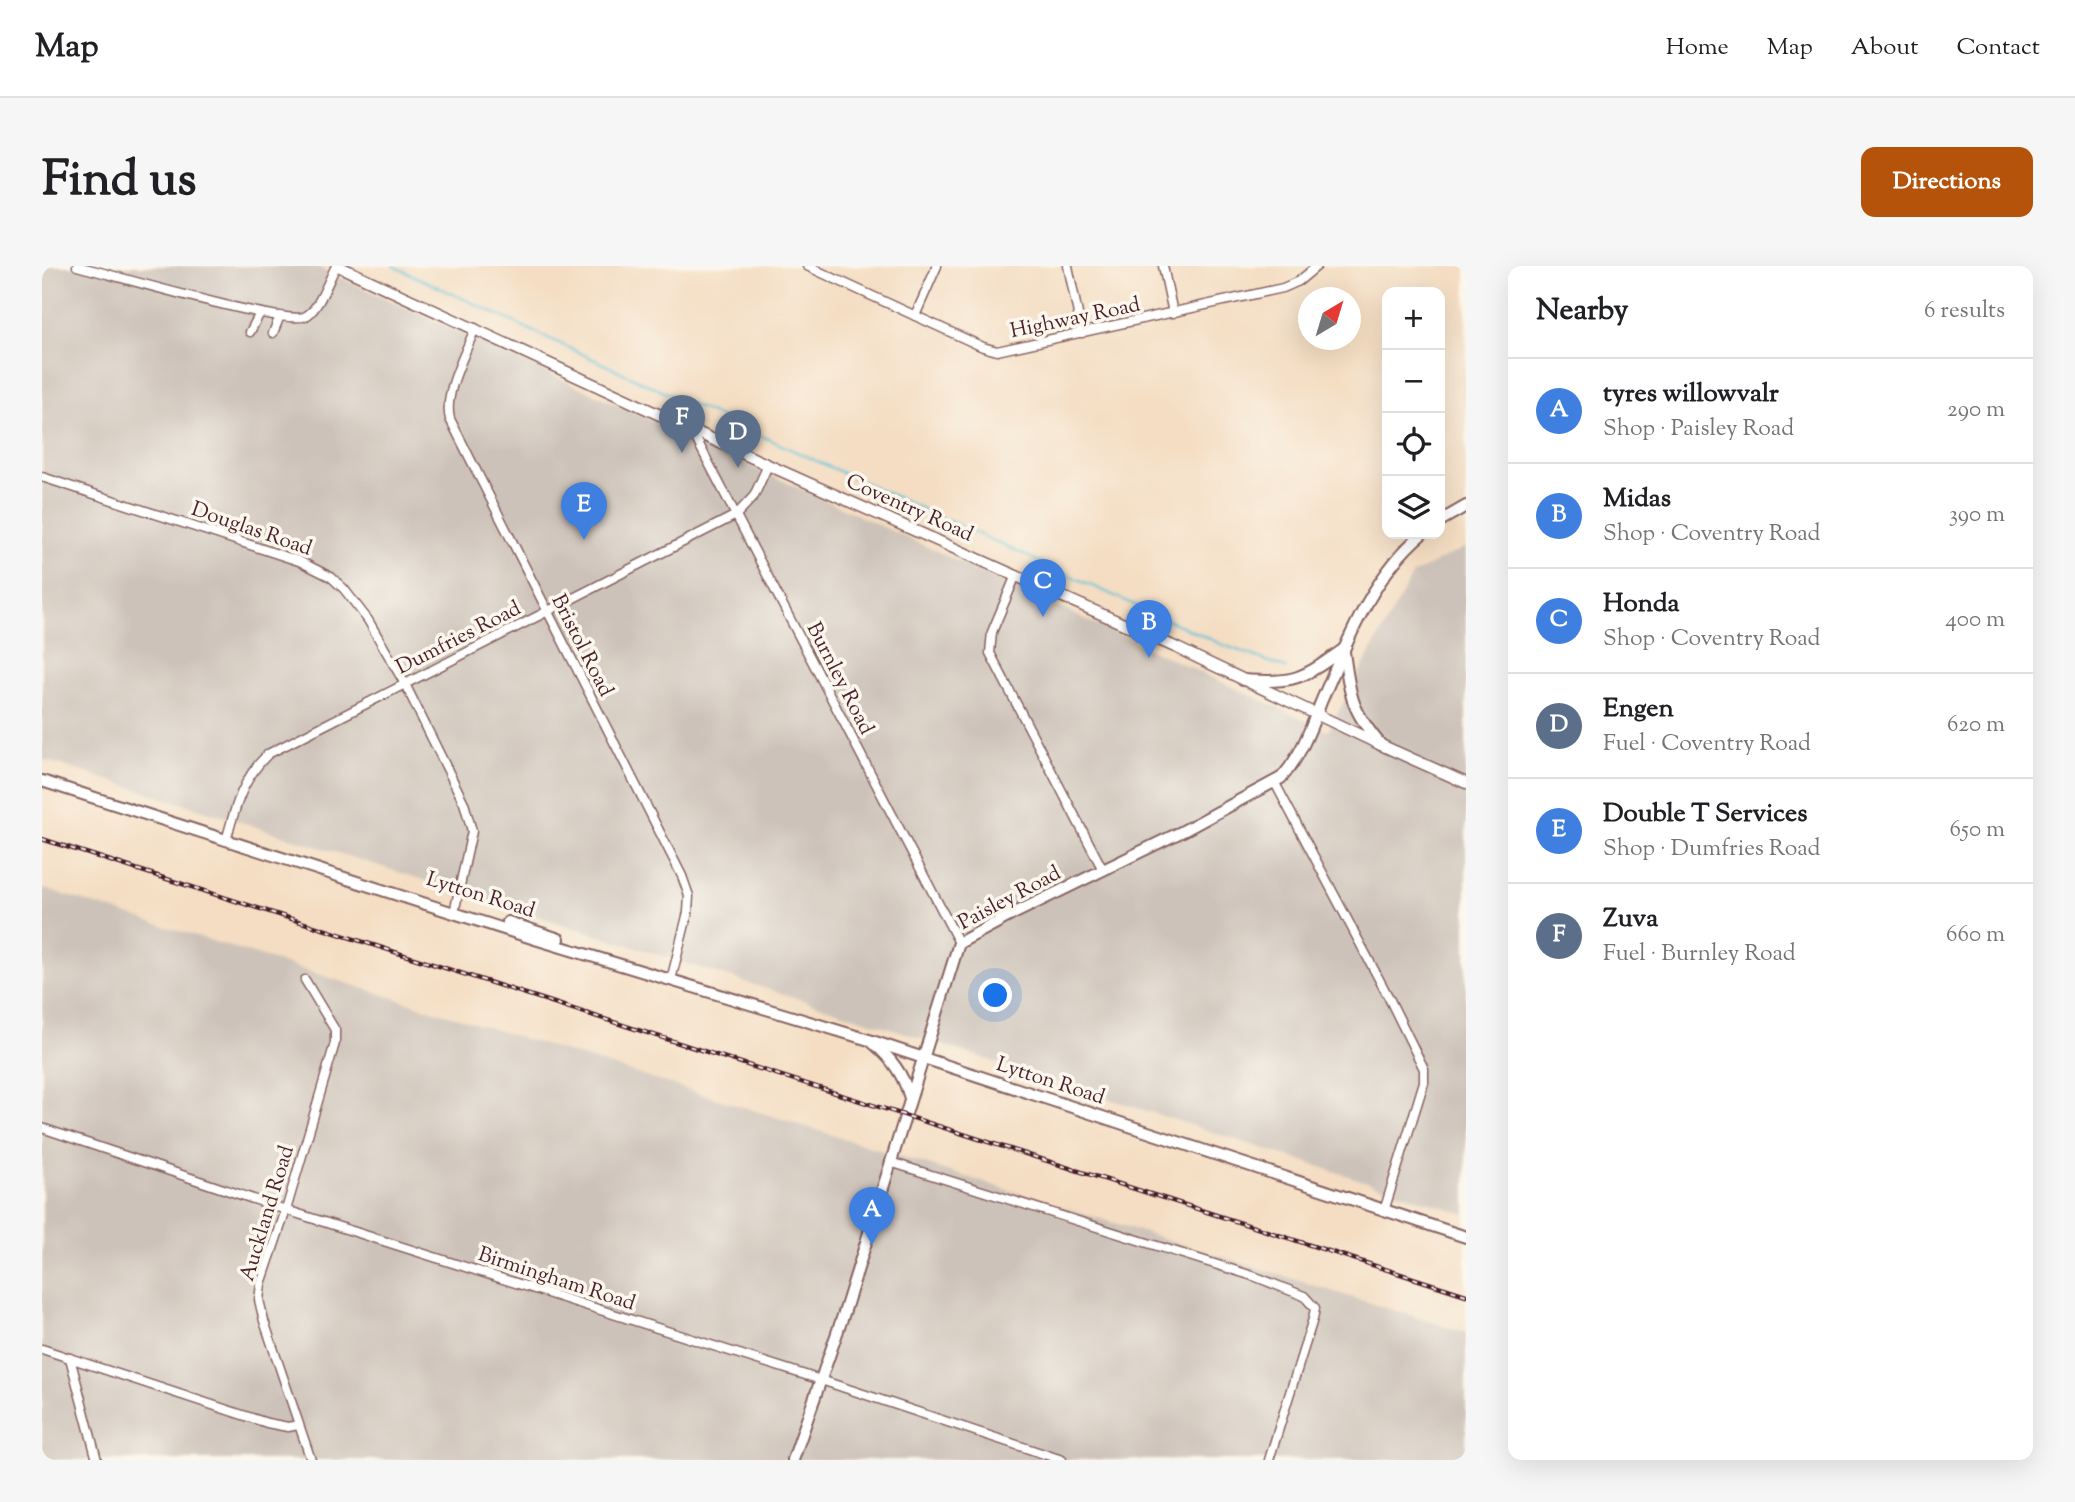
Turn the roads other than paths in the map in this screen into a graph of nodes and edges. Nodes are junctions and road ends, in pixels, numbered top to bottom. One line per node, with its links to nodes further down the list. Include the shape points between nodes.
1 (77, 266): 8 (street)
2 (337, 266): 10 (street, via 306,317); 12 (street, Coventry Road)
3 (937, 266): 11 (street)
4 (1068, 266): 15 (street)
5 (1163, 266): 9 (street)
6 (1317, 266): 9 (street, Highway Road, via 1292,285)
7 (812, 267): 11 (street, Highway Road)
8 (260, 313): 10 (street); 13 (street)
9 (1174, 313): 15 (street, Highway Road)
10 (280, 316): 14 (street)
11 (915, 316): 15 (street, Highway Road, via 997,351)
12 (475, 328): 16 (street, Coventry Road); 24 (street, Bristol Road, via 447,409)
13 (250, 332)
14 (273, 333)
15 (1082, 334)
16 (691, 429): 17 (street, Coventry Road); 20 (street, Burnley Road)
17 (768, 465): 20 (street, Dumfries Road, via 754,496); 23 (street, Coventry Road)
18 (42, 477): 27 (street, Douglas Road, via 316,568 344,589)
19 (1466, 506): 21 (main road)
20 (736, 514): 24 (street, Dumfries Road); 36 (street, Burnley Road)
21 (1445, 518)
22 (1417, 539): 25 (main road, Paisley Road, via 1381,579)
23 (1016, 575): 26 (street, Coventry Road); 34 (street, via 992,632 990,653)
24 (547, 612): 27 (street, Dumfries Road); 38 (street, Bristol Road, via 689,896)
25 (1344, 649): 26 (main road, via 1298,678); 28 (main road, Paisley Road); 29 (main road, via 1355,710)
26 (1242, 680): 28 (street, Coventry Road)
27 (405, 684): 33 (street, Dumfries Road, via 268,754 243,786); 35 (street, Douglas Road, via 470,819 471,841)
28 (1316, 714): 29 (street, Coventry Road); 31 (main road, Paisley Road, via 1291,767)
29 (1381, 745): 32 (street, Coventry Road)
30 (42, 781): 33 (main road, Lytton Road)
31 (1275, 783): 34 (main road, Paisley Road); 45 (street, via 1424,1069 1424,1082)
32 (1466, 783)
33 (226, 841): 35 (main road, Lytton Road)
34 (1103, 870): 36 (main road, Paisley Road)
35 (455, 910): 38 (main road, Lytton Road)
36 (959, 943): 40 (main road, Paisley Road)
37 (305, 980): 44 (street, Auckland Road, via 335,1030 335,1043)
38 (671, 980): 39 (main road, Lytton Road)
39 (869, 1040): 40 (main road, Lytton Road); 41 (main road, via 895,1064)
40 (923, 1058): 41 (main road, Paisley Road); 45 (main road, Lytton Road)
41 (911, 1101): 43 (main road, Paisley Road)
42 (42, 1128): 44 (street, Birmingham Road)
43 (890, 1162): 49 (main road, Paisley Road); 57 (street, via 1304,1296 1315,1308 1313,1319)
44 (286, 1210): 49 (street, Birmingham Road); 50 (street, Auckland Road, via 259,1300)
45 (1384, 1211): 46 (main road, Lytton Road)
46 (1466, 1237)
47 (42, 1349): 48 (street)
48 (70, 1358): 50 (street, via 267,1423); 53 (street)
49 (821, 1380): 51 (main road, Paisley Road); 52 (street, Birmingham Road)
50 (298, 1425): 54 (street, Auckland Road)
51 (803, 1435): 55 (main road, Paisley Road); 56 (main road, Paisley Road)
52 (1057, 1459)
53 (97, 1460)
54 (311, 1460)
55 (793, 1460)
56 (800, 1460)
57 (1269, 1460)

